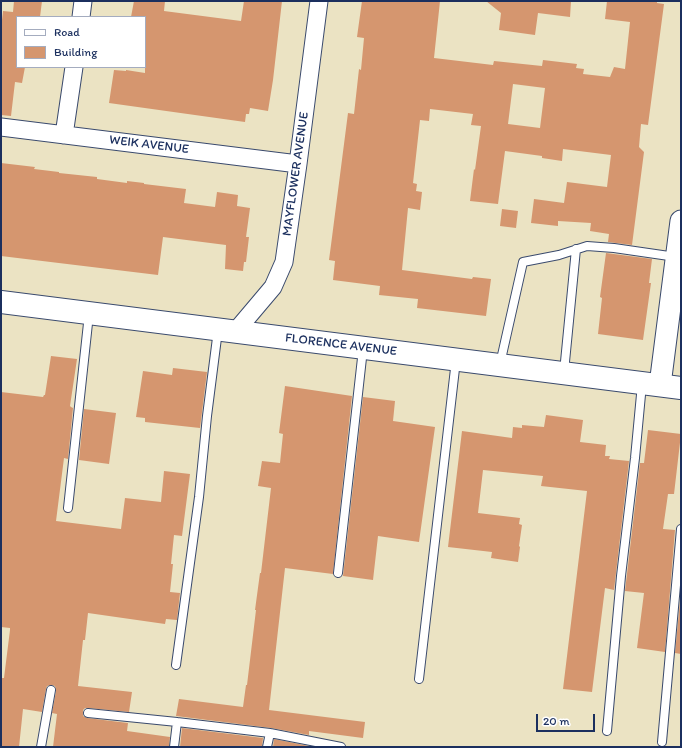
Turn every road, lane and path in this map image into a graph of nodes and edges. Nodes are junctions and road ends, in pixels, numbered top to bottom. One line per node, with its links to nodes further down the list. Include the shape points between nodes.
1 (83, 1): 3 (street)
2 (319, 1): 7 (street, MAYFLOWER AVENUE)
3 (81, 16)
4 (74, 68): 6 (street)
5 (1, 127): 6 (street, WEIK AVENUE)
6 (64, 135): 7 (street, WEIK AVENUE)
7 (298, 164): 13 (street, MAYFLOWER AVENUE, via 284,262 273,287)
8 (681, 221): 10 (street)
9 (576, 249): 10 (lane, via 587,246 614,248); 16 (lane, via 523,262); 17 (lane)
10 (676, 257): 18 (street)
11 (1, 302): 12 (main road, FLORENCE AVENUE)
12 (89, 313): 13 (main road, FLORENCE AVENUE); 20 (lane)
13 (227, 331): 14 (main road, FLORENCE AVENUE); 23 (lane, via 208,416)
14 (364, 348): 15 (main road, FLORENCE AVENUE); 22 (lane)
15 (456, 359): 16 (main road, FLORENCE AVENUE); 24 (lane)
16 (500, 365): 17 (main road, FLORENCE AVENUE)
17 (564, 373): 18 (main road, FLORENCE AVENUE)
18 (651, 384): 19 (main road, FLORENCE AVENUE); 28 (lane, via 621,576)
19 (681, 388)
20 (68, 508)
21 (681, 529): 30 (lane)
22 (338, 573)
23 (176, 665)
24 (419, 679)
25 (51, 690): 31 (lane)
26 (88, 713): 27 (lane)
27 (177, 722): 29 (lane); 32 (lane)
28 (607, 731)
29 (270, 733): 33 (lane); 34 (lane)
30 (662, 742)
31 (41, 747)
32 (174, 747)
33 (268, 747)
34 (340, 747)

